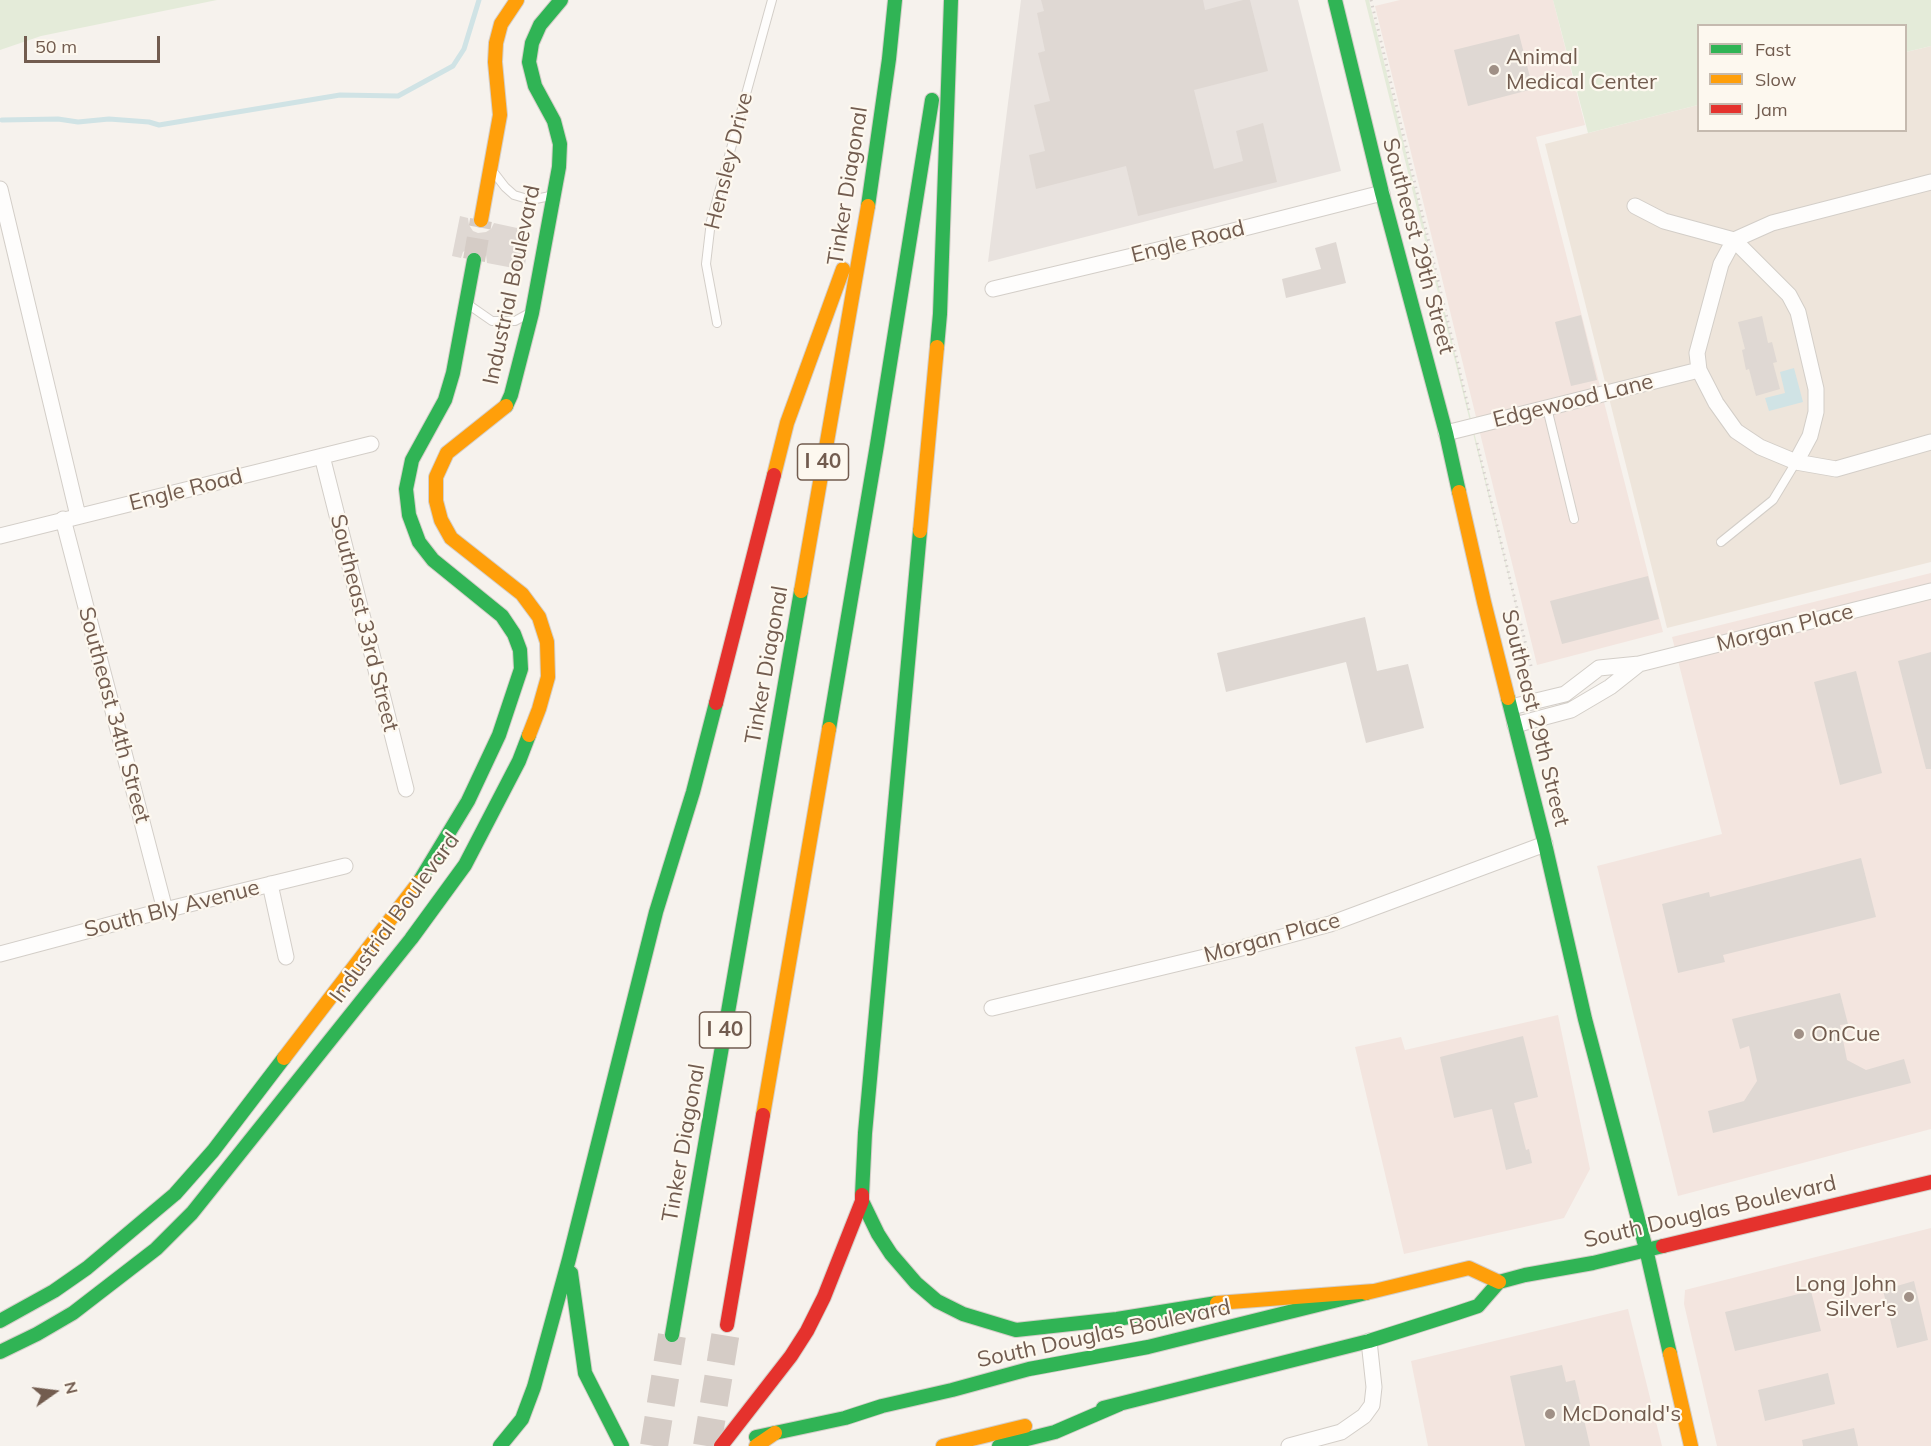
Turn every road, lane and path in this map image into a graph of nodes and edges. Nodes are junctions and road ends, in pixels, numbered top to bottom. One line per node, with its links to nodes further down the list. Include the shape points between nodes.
1 (517, 0): 8 (main road, Industrial Boulevard, via 501,24 496,43 500,115)
2 (561, 0): 12 (main road, Industrial Boulevard, via 540,25 529,62 560,144)
3 (772, 0): 21 (lane, Hensley Drive, via 711,221 706,264)
4 (895, 0): 13 (main road, Tinker Diagonal / I 40)
5 (949, 0): 49 (main road, via 940,314 865,1133); 55 (main road, I 40)
6 (1335, 0): 11 (main road, Southeast 29th Street)
7 (1371, 0): 24 (path)
8 (491, 168): 12 (lane, via 514,195 531,200); 15 (main road, Industrial Boulevard)
9 (1931, 182): 16 (street, via 1772,223)
10 (0, 189): 31 (street, Southeast 34th Street)
11 (1382, 193): 18 (street, Engle Road); 25 (main road, Southeast 29th Street)
12 (554, 195): 20 (main road, Industrial Boulevard)
13 (869, 199): 51 (main road, via 787,423 693,792 656,912); 56 (main road, Tinker Diagonal / I 40)
14 (1635, 206): 16 (street, via 1664,221)
15 (481, 220)
16 (1734, 240): 22 (street, via 1721,264 1704,325 1697,353); 30 (street, via 1790,295 1798,312 1816,389 1816,412)
17 (474, 260): 19 (main road, Industrial Boulevard)
18 (993, 290)
19 (466, 303): 20 (lane, via 492,321 515,321); 54 (main road, Industrial Boulevard, via 445,400 412,460 406,489 418,542 433,560 502,616 514,634 521,669 499,735 468,801 423,877 213,1151 175,1194 87,1268)
20 (532, 313): 58 (main road, Industrial Boulevard, via 506,407 447,453 436,477 436,501 451,538 522,594 539,617 547,642 548,677 538,709 519,761 494,811 465,865 411,939 192,1213 156,1249 73,1313)
21 (717, 323)
22 (1700, 370): 23 (street, Edgewood Lane); 30 (street, via 1736,431 1760,447)
23 (1547, 408): 25 (street, Edgewood Lane); 32 (lane)
24 (1470, 413)
25 (1446, 433): 38 (main road, Southeast 29th Street)
26 (1476, 436): 37 (path)
27 (1931, 442): 30 (street, via 1836,470)
28 (371, 444): 29 (street, Engle Road)
29 (322, 456): 31 (street, Engle Road); 40 (street, Southeast 33rd Street)
30 (1797, 462): 34 (lane, via 1773,500)
31 (70, 518): 33 (street, Engle Road); 44 (street, Southeast 34th Street)
32 (1574, 519)
33 (0, 536)
34 (1721, 542)
35 (1931, 591): 36 (street, Morgan Place)
36 (1639, 664): 38 (street, Morgan Place, via 1599,668 1565,694); 39 (street, Morgan Place, via 1571,710)
37 (1531, 666)
38 (1511, 707): 39 (main road, Southeast 29th Street)
39 (1515, 725): 41 (main road, Southeast 29th Street)
40 (406, 789)
41 (1545, 844): 47 (street, Morgan Place, via 1330,924); 50 (main road, Southeast 29th Street, via 1585,1019)
42 (345, 866): 43 (street, South Bly Avenue)
43 (270, 885): 44 (street, South Bly Avenue); 46 (street)
44 (165, 910): 45 (street, South Bly Avenue)
45 (0, 954)
46 (286, 957)
47 (992, 1008)
48 (1931, 1182): 50 (main road, South Douglas Boulevard)
49 (862, 1202): 53 (main road, via 891,1254 916,1283 963,1314 1016,1330 1211,1303); 61 (main road, via 807,1331)
50 (1646, 1250): 52 (main road, South Douglas Boulevard); 68 (main road, Southeast 29th Street)
51 (569, 1259): 62 (main road, via 522,1419); 63 (main road, via 585,1373)
52 (1499, 1282): 53 (main road, South Douglas Boulevard, via 1469,1268); 57 (main road, via 1478,1306)
53 (1374, 1291): 60 (main road, South Douglas Boulevard, via 1148,1347 1029,1369)
54 (0, 1321)
55 (728, 1324)
56 (672, 1335)
57 (1369, 1341): 59 (main road); 67 (street, via 1374,1388 1372,1405 1364,1416 1341,1432)
58 (0, 1352)
59 (1120, 1404): 65 (main road); 66 (main road, via 1055,1432)
60 (775, 1433): 61 (main road, South Douglas Boulevard); 64 (main road)
61 (721, 1445)
62 (500, 1446)
63 (622, 1446)
64 (756, 1446)
65 (943, 1446)
66 (999, 1446)
67 (1289, 1446)
68 (1690, 1446)

